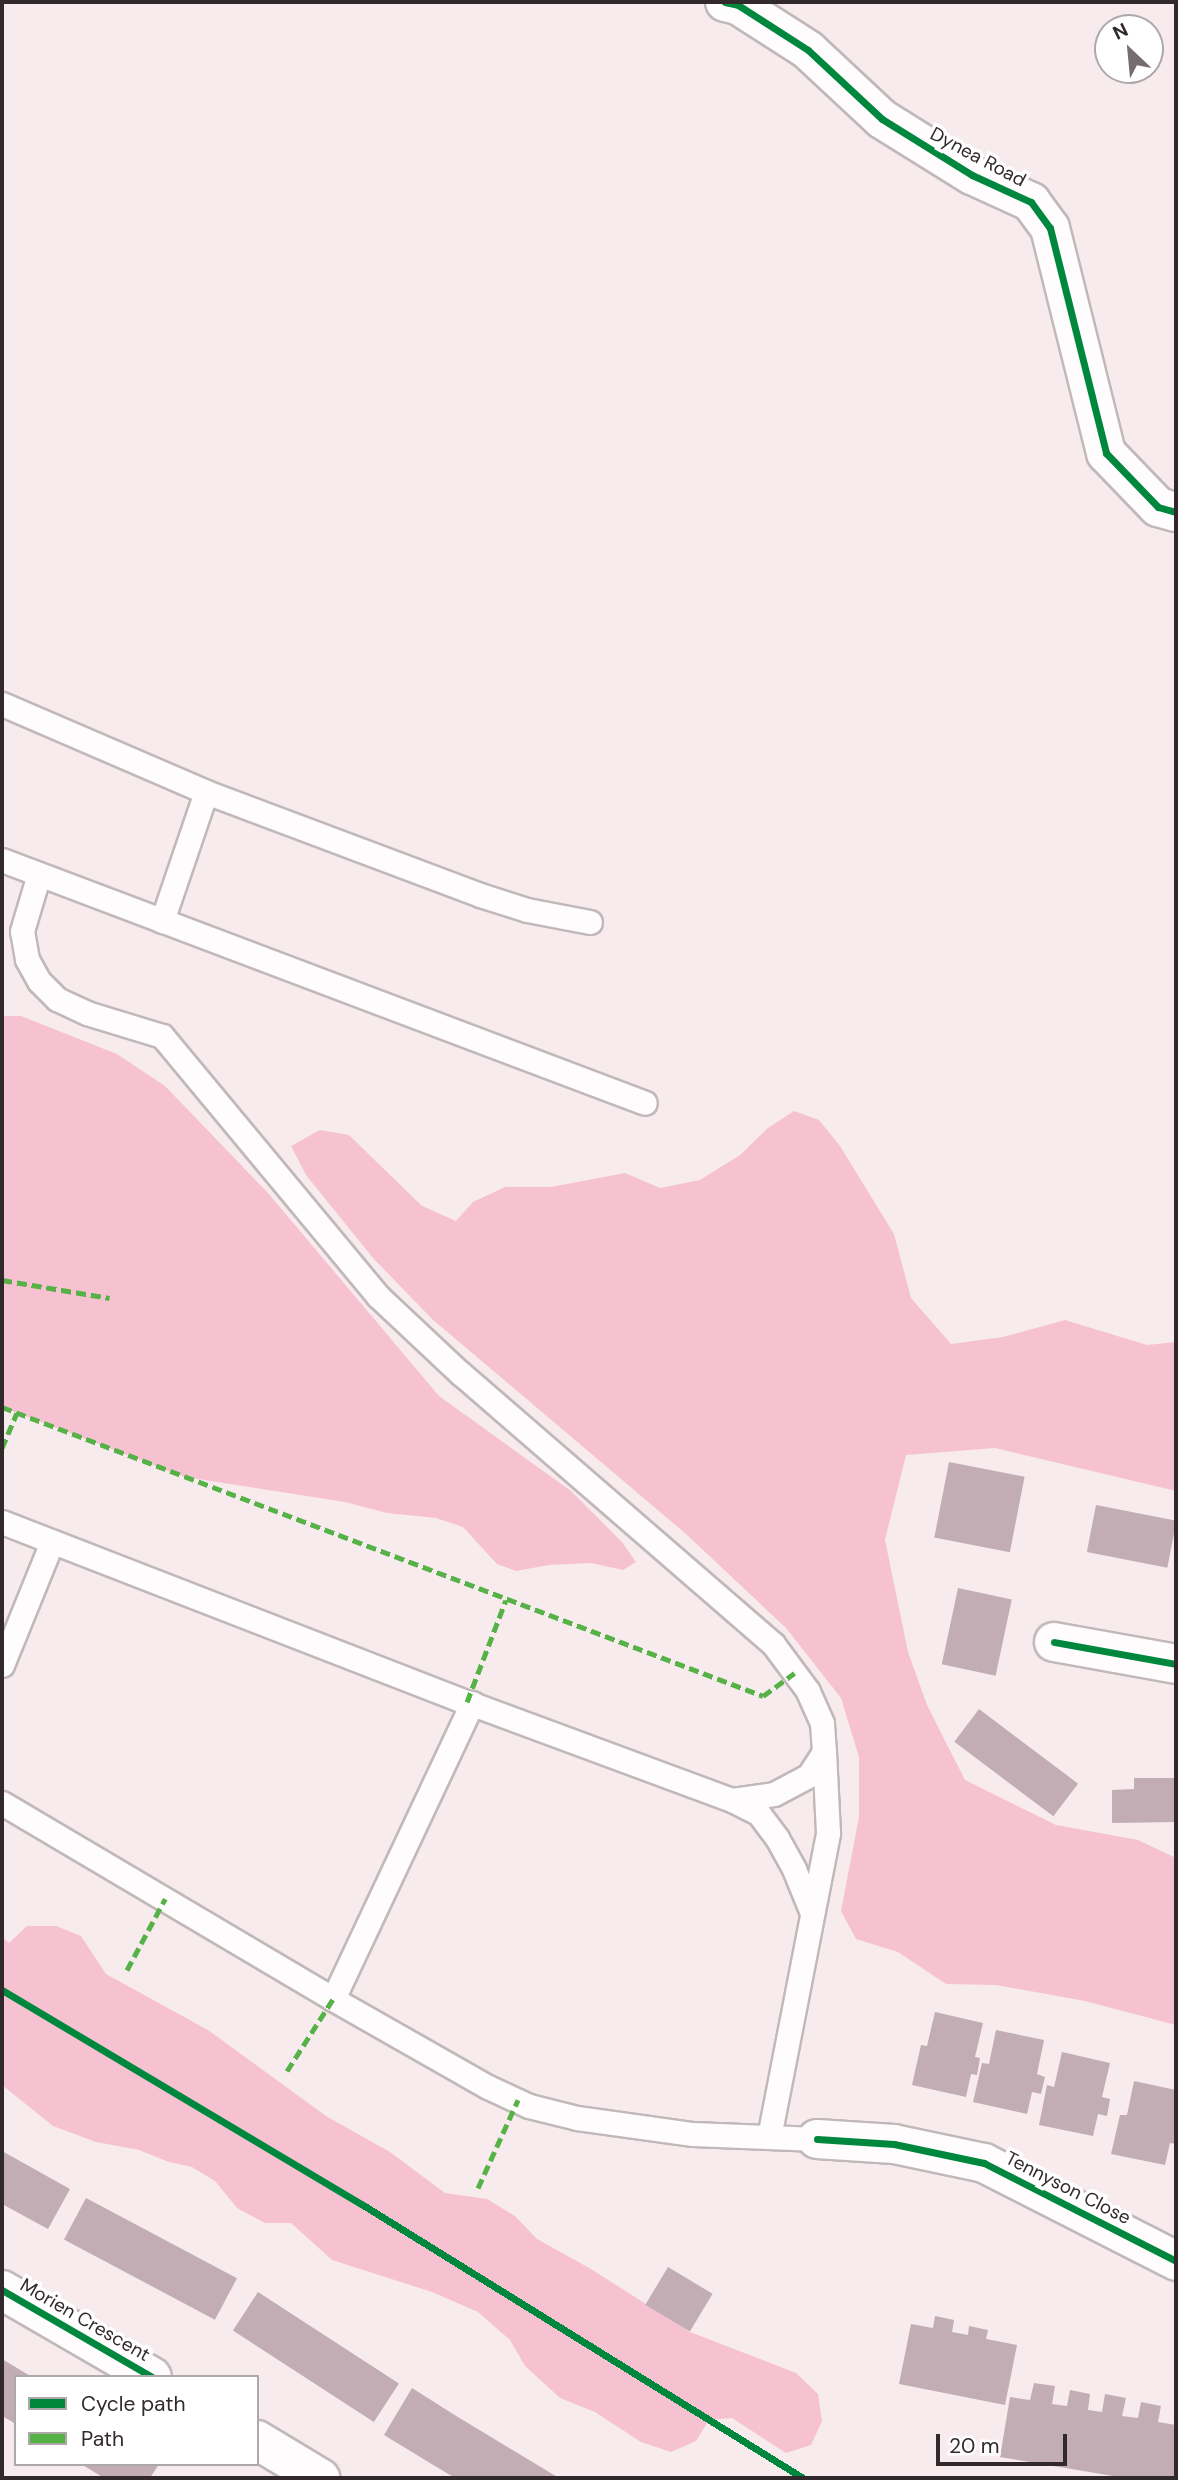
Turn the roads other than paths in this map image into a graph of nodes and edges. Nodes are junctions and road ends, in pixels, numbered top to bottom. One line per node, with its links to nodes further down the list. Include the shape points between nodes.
1 (726, 2): 2 (street, Dynea Road, via 808,50 882,119 972,175 1031,202 1050,228 1106,453 1158,507)
2 (1176, 512)
3 (2, 704): 4 (lane)
4 (206, 792): 7 (lane); 8 (lane, via 480,895)
5 (2, 860): 6 (lane)
6 (39, 874): 7 (lane); 16 (lane, via 22,931 27,959 39,981 57,999 87,1013 162,1036 378,1296 461,1374 773,1644 808,1690 822,1723)
7 (162, 921): 9 (lane)
8 (590, 922)
9 (645, 1102)
10 (2, 1522): 11 (lane)
11 (52, 1542): 14 (lane); 15 (lane)
12 (1054, 1642): 13 (street)
13 (1176, 1664)
14 (2, 1665)
15 (472, 1703): 17 (lane); 20 (lane)
16 (824, 1752): 17 (lane, via 809,1775 774,1794); 19 (lane, via 828,1833)
17 (732, 1800): 19 (lane, via 759,1814 777,1838)
18 (2, 1803): 20 (lane)
19 (812, 1913): 21 (lane)
20 (334, 1999): 21 (lane, via 530,2106 577,2118 693,2134)
21 (769, 2137): 22 (lane)
22 (817, 2139): 23 (street, Tennyson Close, via 894,2144 984,2163)
23 (1176, 2261)
24 (2, 2290): 25 (street, Morien Crescent)
25 (149, 2375)
26 (259, 2441): 27 (street)
27 (320, 2478)

